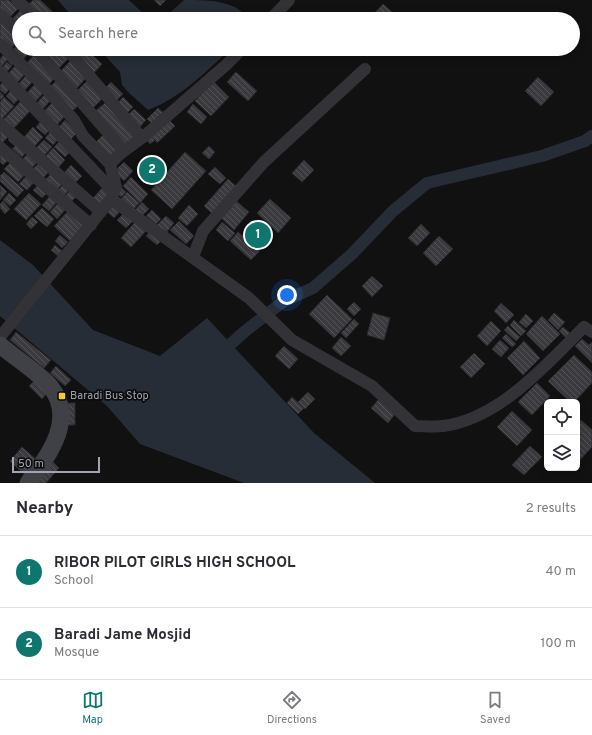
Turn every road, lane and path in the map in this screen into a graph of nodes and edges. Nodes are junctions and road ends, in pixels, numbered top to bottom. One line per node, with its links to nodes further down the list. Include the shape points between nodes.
1 (16, 0): 3 (street)
2 (289, 0): 4 (street)
3 (29, 12)
4 (278, 12)
5 (0, 14): 6 (street)
6 (12, 25)
7 (0, 44): 8 (street)
8 (12, 55)
9 (13, 56): 19 (street, via 43,85 74,120 83,136)
10 (41, 56): 18 (street)
11 (73, 56): 16 (street)
12 (235, 56): 16 (street)
13 (365, 68): 23 (street, via 264,162 203,231)
14 (0, 72): 20 (street)
15 (0, 123): 21 (street)
16 (142, 138): 18 (street)
17 (0, 147): 22 (street)
18 (124, 151): 19 (street)
19 (110, 164): 20 (street, via 116,187)
20 (112, 195): 21 (street); 23 (street)
21 (101, 212): 22 (street)
22 (90, 225): 25 (street)
23 (193, 257): 24 (street, via 249,298 292,340 372,386 415,426 443,426 480,415 527,383 584,327)
24 (592, 332)
25 (0, 337)
26 (0, 345): 27 (main road, via 50,386 59,402 60,428 54,445)
27 (28, 483)

